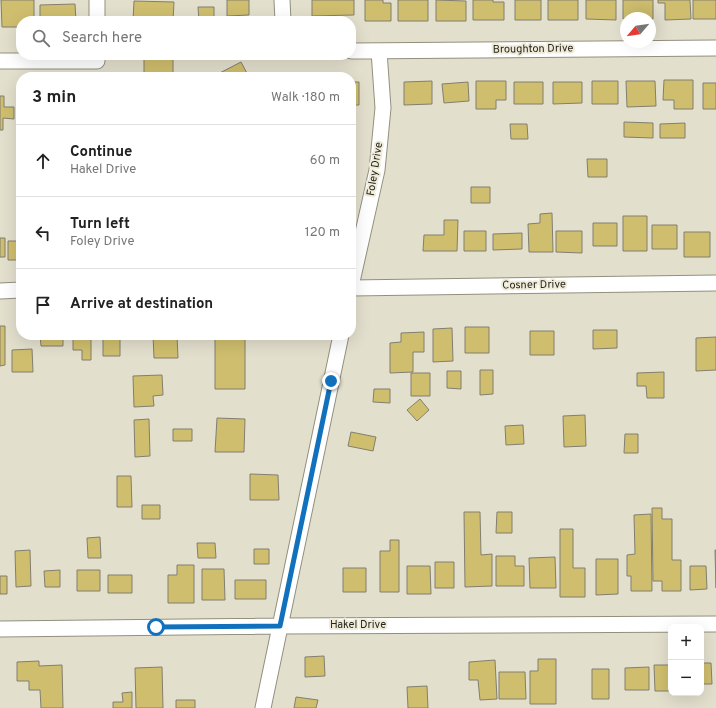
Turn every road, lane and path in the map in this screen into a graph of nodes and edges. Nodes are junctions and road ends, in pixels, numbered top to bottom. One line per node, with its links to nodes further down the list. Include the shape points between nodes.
1 (97, 0): 3 (street)
2 (282, 0): 4 (street)
3 (97, 16)
4 (282, 16)
5 (716, 48): 7 (street, Broughton Drive)
6 (356, 51): 7 (street, Broughton Drive)
7 (379, 51): 10 (street, Foley Drive, via 383,108 377,170)
8 (32, 60): 9 (street)
9 (0, 61)
10 (356, 264)
11 (716, 283): 12 (street, Cosner Drive)
12 (356, 287)
13 (16, 290): 14 (street)
14 (0, 291)
15 (340, 340): 17 (street)
16 (716, 624): 17 (street, Hakel Drive)
17 (280, 626): 18 (street, Hakel Drive); 19 (street)
18 (0, 629)
19 (263, 708)

